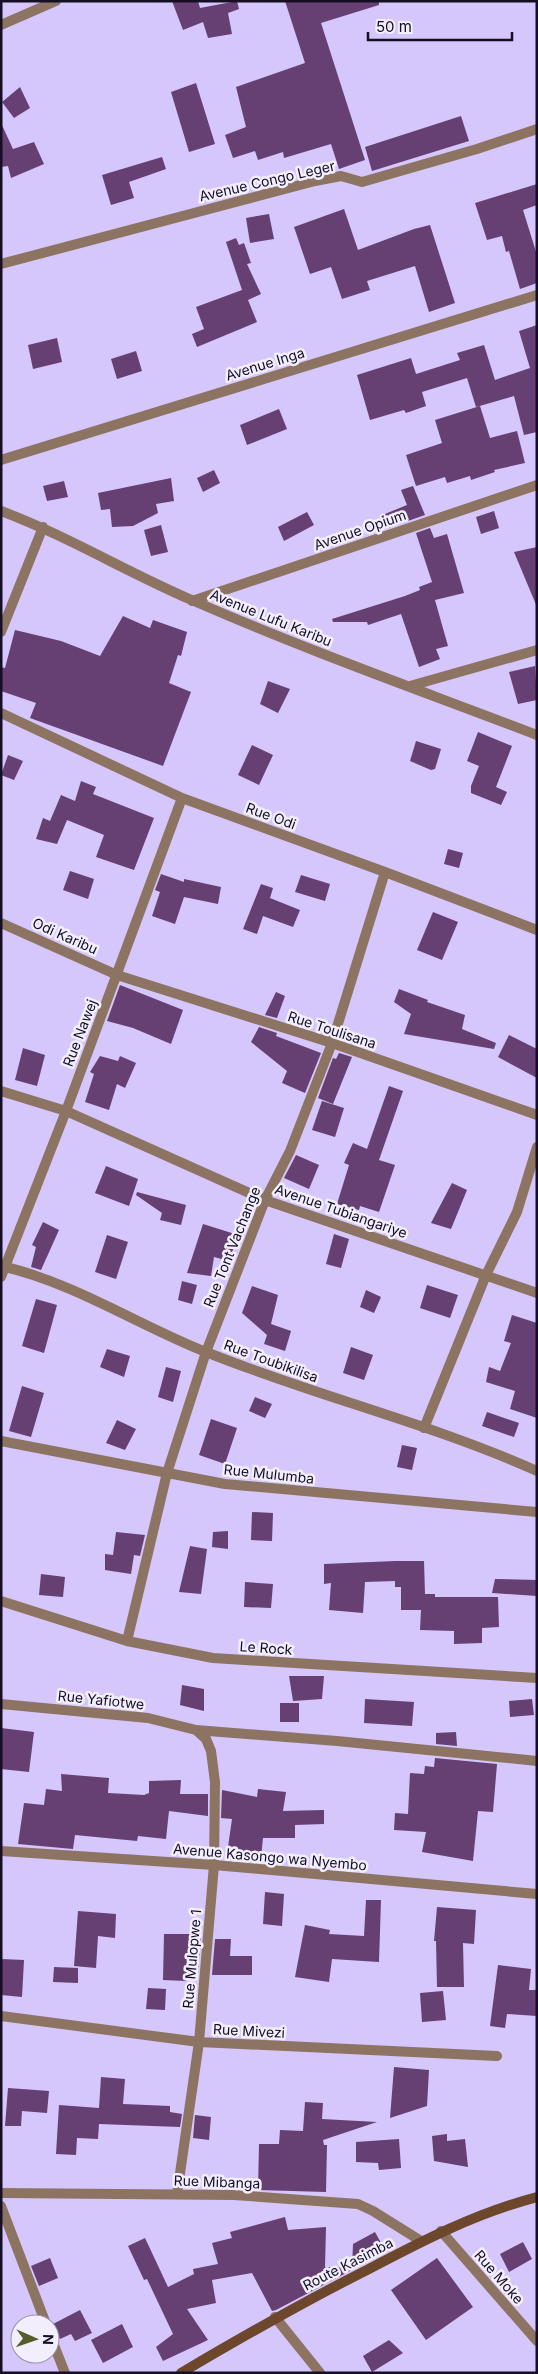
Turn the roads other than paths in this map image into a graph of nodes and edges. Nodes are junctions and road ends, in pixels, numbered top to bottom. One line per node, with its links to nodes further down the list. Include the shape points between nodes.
1 (56, 1): 2 (street)
2 (1, 25)
3 (537, 129): 4 (street, Avenue Congo Leger, via 362,182 340,176 315,181)
4 (1, 264)
5 (537, 295): 6 (street, Avenue Inga)
6 (1, 460)
7 (537, 484): 10 (street, Avenue Opium)
8 (1, 511): 9 (street, Avenue Lufu Karibu)
9 (43, 526): 10 (street, Avenue Lufu Karibu); 11 (street)
10 (192, 601): 13 (street, Avenue Lufu Karibu, via 356,668)
11 (1, 632)
12 (537, 650): 13 (street)
13 (410, 686): 15 (street, Avenue Lufu Karibu)
14 (1, 713): 16 (street, Rue Odi)
15 (537, 735)
16 (182, 798): 17 (street, Rue Odi); 20 (street, Rue Nawej)
17 (385, 872): 19 (street, Rue Odi); 21 (street, Rue Tont Vachange)
18 (1, 923): 20 (street, Odi Karibu)
19 (537, 930)
20 (117, 975): 21 (street, Rue Toulisana); 23 (street, Rue Nawej)
21 (332, 1044): 24 (street, Rue Toulisana); 26 (street, Rue Tont Vachange, via 290,1150)
22 (1, 1091): 23 (street, Avenue Tubiangariye)
23 (66, 1111): 26 (street, Avenue Tubiangariye); 27 (street, Rue Nawej)
24 (537, 1115)
25 (537, 1147): 28 (street, via 517,1212)
26 (264, 1200): 28 (street, Avenue Tubiangariye); 30 (street, Rue Tont Vachange)
27 (2, 1270): 30 (street, Rue Toubikilisa, via 36,1275)
28 (486, 1275): 29 (street, Avenue Tubiangariye); 31 (street)
29 (537, 1293)
30 (206, 1352): 31 (street, Rue Toubikilisa); 34 (street, Rue Tont Vachange)
31 (424, 1428): 33 (street, Rue Toubikilisa, via 488,1449)
32 (1, 1441): 34 (street, Rue Mulumba)
33 (537, 1471)
34 (167, 1473): 35 (street, Rue Mulumba, via 225,1484); 37 (street, Rue Tont Vachange)
35 (537, 1512)
36 (1, 1601): 37 (street, Le Rock)
37 (127, 1641): 38 (street, Le Rock, via 213,1658)
38 (537, 1678)
39 (1, 1704): 40 (street, Rue Yafiotwe, via 148,1718)
40 (196, 1730): 41 (street, Rue Yafiotwe); 43 (street, Rue Mulopwe 1, via 206,1739 211,1751 215,1782)
41 (537, 1761)
42 (1, 1851): 43 (street, Avenue Kasongo wa Nyembo)
43 (214, 1865): 44 (street, Avenue Kasongo wa Nyembo); 46 (street, Rue Mulopwe 1)
44 (537, 1894)
45 (1, 2016): 46 (street, Rue Mivezi)
46 (199, 2042): 47 (street, Rue Mivezi); 49 (street, Rue Mulopwe 1)
47 (497, 2056)
48 (1, 2193): 49 (street, Rue Mibanga)
49 (177, 2194): 53 (street, Rue Mibanga, via 358,2204)
50 (537, 2197): 52 (street, Route Kasimba)
51 (1, 2206): 54 (street)
52 (441, 2231): 53 (street, Route Kasimba); 56 (street, Rue Moke)
53 (421, 2241): 55 (street, Route Kasimba)
54 (42, 2314)
55 (275, 2317): 57 (street, Route Kasimba); 58 (street)
56 (537, 2341)
57 (181, 2373)
58 (320, 2373)

